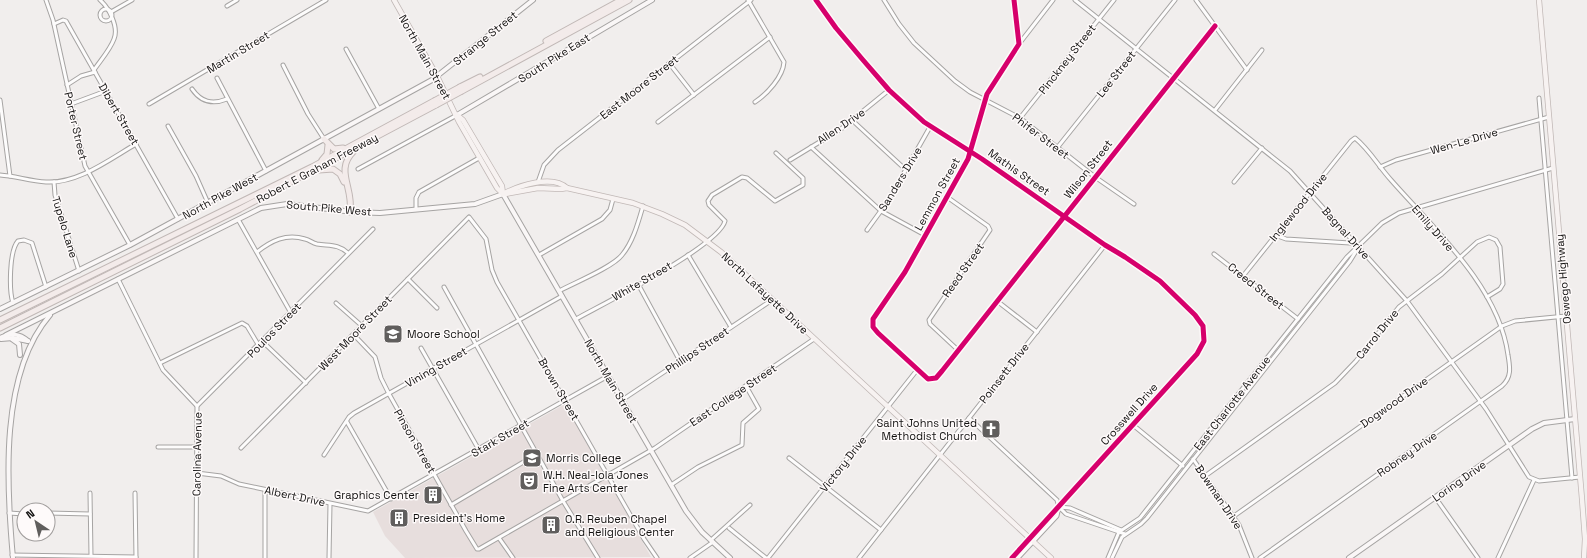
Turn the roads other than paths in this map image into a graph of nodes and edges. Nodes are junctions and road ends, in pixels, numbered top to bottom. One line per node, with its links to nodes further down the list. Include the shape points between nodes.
1 (46, 0): 24 (street, Porter Street)
2 (100, 0): 22 (street)
3 (132, 0): 22 (street)
4 (237, 0): 21 (street)
5 (326, 0): 50 (street, Martin Street)
6 (394, 0): 36 (main road, North Main Street)
7 (533, 0): 36 (main road, Strange Street)
8 (621, 0): 31 (highway, Robert E Graham Freeway)
9 (629, 0): 31 (highway, Robert E Graham Freeway)
10 (652, 0): 53 (main road, South Pike East)
11 (816, 0): 41 (street, Mathis Street, via 836,28)
12 (884, 0): 46 (street, Phifer Street, via 907,35 927,56 955,81)
13 (1014, 0): 27 (street)
14 (1053, 0): 27 (street, Lemmon Street)
15 (1075, 0): 23 (street, Bagnal Drive)
16 (1114, 0): 23 (street, Pinckney Street)
17 (1175, 0): 29 (street, Lee Street)
18 (1196, 0): 25 (street)
19 (1539, 0): 54 (main road, Oswego Highway)
20 (749, 1): 26 (street); 32 (street, East Moore Street)
21 (227, 6)
22 (111, 12): 35 (street, via 115,38)
23 (1099, 19): 29 (street, Bagnal Drive); 55 (street, Pinckney Street)
24 (54, 22): 35 (street, Dibert Street, via 66,21); 39 (street, Porter Street)
25 (1214, 26): 34 (street); 38 (street, Wilson Street)
26 (770, 37): 43 (street); 48 (street, via 783,60 783,68 769,89)
27 (1019, 44): 46 (street, Lemmon Street)
28 (346, 49): 51 (street)
29 (1136, 49): 38 (street, Bagnal Drive); 67 (street, Lee Street)
30 (1262, 50): 34 (street)
31 (532, 51): 64 (highway, Robert E Graham Freeway, bridge)
32 (669, 63): 43 (street); 85 (street, East Moore Street, via 558,150 544,165)
33 (283, 64): 62 (street, via 308,114)
34 (1247, 70): 52 (street)
35 (94, 71): 39 (street); 42 (street, Dibert Street)
36 (437, 76): 51 (main road, North Pike West); 53 (main road, North Main Street)
37 (217, 78): 45 (street)
38 (1173, 78): 52 (street, Bagnal Drive); 83 (street, Wilson Street)
39 (67, 85): 49 (street, Porter Street)
40 (192, 89): 45 (street, via 199,98 208,102)
41 (889, 90): 57 (street, Allen Drive); 60 (street, Mathis Street)
42 (106, 91): 49 (street); 63 (street, Dibert Street)
43 (694, 95): 58 (street)
44 (1539, 98): 56 (street, Oswego Highway)
45 (227, 99): 80 (street)
46 (985, 99): 55 (street, Phifer Street); 69 (street, Lemmon Street)
47 (0, 100): 82 (street)
48 (755, 102)
49 (71, 104): 79 (street, Porter Street)
50 (149, 104)
51 (379, 109): 62 (main road, North Pike West)
52 (1215, 110): 68 (street, Bagnal Drive)
53 (457, 115): 71 (main road); 76 (street); 90 (main road, via 463,120 502,186)
54 (1549, 117): 56 (street, Wen-Le Drive); 74 (main road, Oswego Highway)
55 (1020, 118): 67 (street, Phifer Street)
56 (1541, 120): 73 (street, Wen-Le Drive, via 1396,160); 78 (street, Oswego Highway)
57 (852, 121): 66 (street, Allen Drive); 77 (street)
58 (658, 122)
59 (168, 126): 93 (street)
60 (930, 127): 69 (street, Mathis Street); 77 (street, Sanders Drive)
61 (1354, 138): 73 (street, Emily Drive); 88 (street, Inglewood Drive)
62 (324, 139): 65 (highway); 80 (main road, North Pike West)
63 (136, 144): 79 (street); 102 (street, Dibert Street)
64 (359, 144): 65 (highway, via 336,150); 75 (highway, Robert E Graham Freeway); 89 (highway, via 344,165)
65 (328, 145): 75 (highway, via 326,156)
66 (811, 147): 72 (street, Allen Drive); 98 (street)
67 (1057, 148): 83 (street, Phifer Street)
68 (1262, 148): 86 (street); 88 (street, Bagnal Drive, via 1284,166)
69 (971, 152): 91 (street, Lemmon Street); 100 (street, Mathis Street)
70 (776, 153): 108 (street, White Street, via 802,178 803,185 775,201 747,178 742,178 712,195 708,201 709,205 725,221 720,231)
71 (480, 158): 90 (main road, via 496,188); 97 (street, via 419,192)
72 (790, 160)
73 (1380, 167): 96 (street, Emily Drive)
74 (1553, 168): 78 (street, East Charlotte Avenue); 137 (main road, Oswego Highway)
75 (312, 169): 89 (highway, via 333,169 340,174); 140 (highway, Robert E Graham Freeway); 146 (highway, Robert E Graham Freeway)
76 (358, 169)
77 (906, 170): 98 (street, Sanders Drive)
78 (1545, 170): 96 (street, East Charlotte Avenue); 138 (street, Oswego Highway)
79 (88, 171): 84 (street); 109 (street, Porter Street)
80 (266, 171): 93 (main road, North Pike West)
81 (0, 175): 82 (street)
82 (10, 176): 84 (street)
83 (1095, 177): 94 (street, Phifer Street); 100 (street, Wilson Street)
84 (54, 182): 118 (street, Tupelo Lane, via 55,195)
85 (538, 182): 87 (main road, North Lafayette Drive); 90 (main road, North Lafayette Drive, via 516,187)
86 (1234, 182)
87 (565, 186): 90 (main road, via 561,189 538,188); 92 (main road, North Lafayette Drive)
88 (1309, 193): 107 (street, Inglewood Drive); 111 (street, Bagnal Drive)
89 (349, 194): 99 (highway)
90 (503, 194): 97 (main road, South Pike West, via 475,204); 115 (main road, North Main Street)
91 (947, 197): 106 (street, Lemmon Street); 158 (street, Reed Street, via 990,230 929,320 930,324)
92 (613, 199): 95 (main road, North Lafayette Drive); 115 (street, via 610,210 602,219)
93 (208, 203): 102 (main road, North Pike West)
94 (1134, 204)
95 (643, 206): 108 (main road, North Lafayette Drive, via 675,220); 125 (street, via 634,233 622,255)
96 (1415, 207): 111 (street, East Charlotte Avenue, via 1385,221); 117 (street, Emily Drive)
97 (416, 209): 99 (main road, South Pike West, via 380,213)
98 (881, 211): 105 (street, Sanders Drive); 106 (street)
99 (350, 212): 103 (main road, South Pike West, via 287,204 261,208)
100 (1064, 216): 110 (street, Mathis Street); 129 (street, Wilson Street)
101 (469, 217): 121 (street, West Moore Street); 141 (street, Brown Street, via 485,236 494,275)
102 (178, 219): 109 (main road, North Pike West)
103 (239, 220): 112 (street); 120 (main road, South Pike West)
104 (373, 229): 113 (street, Poulos Street)
105 (867, 230)
106 (925, 235): 165 (street, Lemmon Street, via 902,277 874,315 873,325 878,333)
107 (1275, 236): 111 (street, via 1350,243); 119 (street, Inglewood Drive)
108 (708, 242): 116 (street, White Street); 128 (main road, North Lafayette Drive)
109 (130, 245): 118 (main road, North Pike West)
110 (1105, 246): 147 (street, Mathis Street, via 1125,256 1160,281 1195,315); 148 (street, Poinsett Drive)
111 (1358, 247): 130 (street, Bagnal Drive); 139 (street, East Charlotte Avenue, via 1347,257); 192 (street, East Charlotte Avenue, via 1350,261)
112 (257, 252): 113 (street, via 282,237 303,238 315,244 336,245); 136 (street)
113 (348, 253): 136 (street, Poulos Street)
114 (1214, 254): 119 (street, Creed Street)
115 (539, 255): 125 (main road, North Main Street)
116 (688, 255): 122 (street, White Street); 145 (street)
117 (1459, 258): 127 (street, Emily Drive); 127 (street, Carrol Drive, via 1481,239 1492,238 1498,242 1503,284); 130 (street, Carrol Drive)
118 (79, 271): 123 (main road, North Pike West)
119 (1243, 276): 139 (street, Creed Street)
120 (118, 279): 135 (main road, South Pike West); 163 (street, Carolina Avenue)
121 (408, 279): 133 (street); 143 (street, West Moore Street)
122 (638, 284): 142 (street, White Street); 160 (street)
123 (46, 287): 131 (main road, North Pike West); 131 (street, via 32,243 18,241 14,246 11,271 10,292)
124 (444, 287): 155 (street)
125 (560, 291): 126 (main road, North Main Street)
126 (562, 296): 141 (street, Vining Street); 142 (main road, North Main Street)
127 (1487, 297): 144 (street, Emily Drive)
128 (772, 300): 145 (street, Phillips Street); 152 (main road, North Lafayette Drive)
129 (998, 301): 148 (street); 158 (street, Wilson Street)
130 (1407, 301): 161 (street, Bagnal Drive); 198 (street, Carrol Drive, via 1399,307 1335,383)
131 (14, 303): 134 (main road, North Pike West)
132 (336, 303): 143 (street)
133 (437, 308)
134 (0, 309)
135 (57, 310): 150 (main road); 153 (main road)
136 (291, 313): 154 (street, Poulos Street)
137 (1566, 316): 138 (street, Dogwood Drive); 176 (main road, Oswego Highway)
138 (1558, 317): 144 (street, Dogwood Drive, via 1515,321); 178 (street, Oswego Highway)
139 (1298, 319): 193 (street, East Charlotte Avenue)
140 (0, 320)
141 (520, 320): 155 (street, Vining Street); 170 (street, Brown Street)
142 (576, 320): 166 (main road, North Main Street)
143 (362, 326): 149 (street, West Moore Street)
144 (1502, 326): 161 (street, Dogwood Drive); 172 (street, Robney Drive, via 1508,352 1509,376 1505,383)
145 (731, 327): 160 (street, Phillips Street)
146 (0, 328)
147 (1204, 331): 181 (street, Crosswell Drive, via 1201,348)
148 (1037, 332): 175 (street, Poinsett Drive)
149 (354, 335): 167 (street, West Moore Street); 169 (street, Pinson Street, via 375,357)
150 (8, 337): 151 (main road); 153 (main road, via 20,335); 159 (main road, via 20,345)
151 (0, 339)
152 (814, 339): 168 (street, East College Street); 174 (main road, North Lafayette Drive)
153 (28, 341): 159 (main road)
154 (263, 342): 156 (street, Poulos Street); 167 (street)
155 (476, 344): 164 (street, Vining Street); 180 (street)
156 (259, 346): 163 (street, via 247,326 242,323); 173 (street, Poulos Street)
157 (421, 348): 164 (street)
158 (959, 351): 165 (street, Wilson Street, via 938,377 932,380)
159 (20, 358): 162 (main road)
160 (680, 361): 171 (street, Phillips Street)
161 (1452, 361): 172 (street, Bagnal Drive); 218 (street, Dogwood Drive)
162 (17, 364)
163 (160, 364): 173 (street, Carolina Avenue, via 167,376)
164 (433, 369): 169 (street, Vining Street); 186 (street)
165 (917, 370): 174 (street, Victory Drive)
166 (608, 376): 170 (street, Stark Street); 171 (main road, North Main Street)
167 (306, 383): 185 (street, West Moore Street)
168 (746, 386): 187 (street, East College Street); 202 (street, via 759,409 743,423 742,445)
169 (389, 394): 179 (street, Vining Street, via 354,413); 196 (street, Pinson Street)
170 (565, 400): 180 (street, Stark Street); 197 (street, Brown Street)
171 (622, 400): 187 (main road, North Main Street)
172 (1481, 401): 182 (street, Bagnal Drive); 246 (street, Robney Drive)
173 (197, 406): 184 (street, Carolina Avenue)
174 (888, 407): 190 (main road, North Lafayette Drive); 203 (street, Victory Drive)
175 (969, 418): 190 (street, Poinsett Drive); 213 (street, via 1057,500)
176 (1575, 419): 178 (main road, Loring Drive); 199 (main road, Oswego Highway)
177 (6, 420): 214 (main road, via 4,454)
178 (1567, 420): 182 (main road, Loring Drive, via 1538,425); 200 (street, Oswego Highway)
179 (347, 422): 189 (street, Vining Street); 208 (street)
180 (522, 425): 186 (street, Stark Street); 188 (street)
181 (1133, 425): 193 (street, Bowman Drive); 213 (street, Crosswell Drive)
182 (1509, 445): 201 (street, Bagnal Drive, via 1525,473); 207 (main road, Loring Drive)
183 (158, 447): 184 (street)
184 (197, 447): 195 (street, Carolina Avenue)
185 (241, 448)
186 (479, 450): 196 (street, Stark Street)
187 (651, 450): 197 (street, East College Street); 202 (main road, North Main Street)
188 (537, 454): 209 (street); 211 (street)
189 (324, 455)
190 (940, 455): 220 (street, Poinsett Drive); 224 (main road, North Lafayette Drive)
191 (789, 458): 203 (street)
192 (1193, 460): 194 (street, East Charlotte Avenue); 198 (street, Bowman Drive)
193 (1182, 465): 194 (street, Bowman Drive); 221 (street, East Charlotte Avenue, via 1140,518)
194 (1186, 469): 222 (street, East Charlotte Avenue, via 1144,521)
195 (197, 473): 204 (street, Albert Drive, via 221,476 235,483); 230 (street, Carolina Avenue)
196 (435, 475): 208 (street, Stark Street); 211 (street, Pinson Street)
197 (608, 475): 209 (street, East College Street); 235 (street, Brown Street)
198 (1205, 476): 218 (street, Bowman Drive)
199 (1580, 477): 200 (street); 250 (main road, Oswego Highway)
200 (1572, 478): 201 (street)
201 (1534, 480): 249 (street)
202 (671, 485): 225 (main road, North Main Street, via 693,521)
203 (826, 486): 220 (street); 238 (street, Victory Drive)
204 (265, 490): 210 (street, Albert Drive); 231 (street)
205 (90, 493): 217 (street)
206 (135, 493): 229 (street)
207 (1435, 498): 247 (main road, Loring Drive); 248 (street)
208 (391, 499): 210 (street, Albert Drive, via 368,511)
209 (563, 501): 223 (street, East College Street); 234 (street)
210 (330, 504): 232 (street)
211 (452, 505): 226 (street, Pinson Street)
212 (750, 505): 225 (street)
213 (1059, 507): 221 (street, via 1070,508); 221 (street, via 1066,514); 224 (street, Crosswell Drive); 224 (street, Crosswell Drive, via 1057,516)
214 (9, 513): 215 (street); 228 (main road)
215 (16, 513)
216 (56, 513): 217 (street)
217 (90, 514): 227 (street)
218 (1234, 516): 245 (street, Bowman Drive)
219 (729, 528): 238 (street)
220 (882, 530): 239 (street, Poinsett Drive)
221 (1120, 531): 222 (street); 243 (street)
222 (1125, 534): 244 (street, East Charlotte Avenue, via 1117,544)
223 (499, 538): 226 (street, East College Street); 233 (street)
224 (1031, 540): 240 (street, Crosswell Drive); 241 (street, Crosswell Drive); 242 (main road, North Lafayette Drive)
225 (712, 541): 236 (street); 237 (main road, North Main Street)
226 (477, 549)
227 (91, 555): 228 (street); 229 (street)
228 (12, 556)
229 (136, 557)
230 (196, 558)
231 (265, 558)
232 (329, 558)
233 (513, 558)
234 (598, 558)
235 (657, 558)
236 (690, 558)
237 (730, 558)
238 (767, 558)
239 (859, 558)
240 (1012, 558)
241 (1018, 558)
242 (1051, 558)
243 (1108, 558)
244 (1112, 558)
245 (1252, 558)
246 (1260, 558)
247 (1349, 558)
248 (1478, 558)
249 (1498, 558)
250 (1584, 558)

